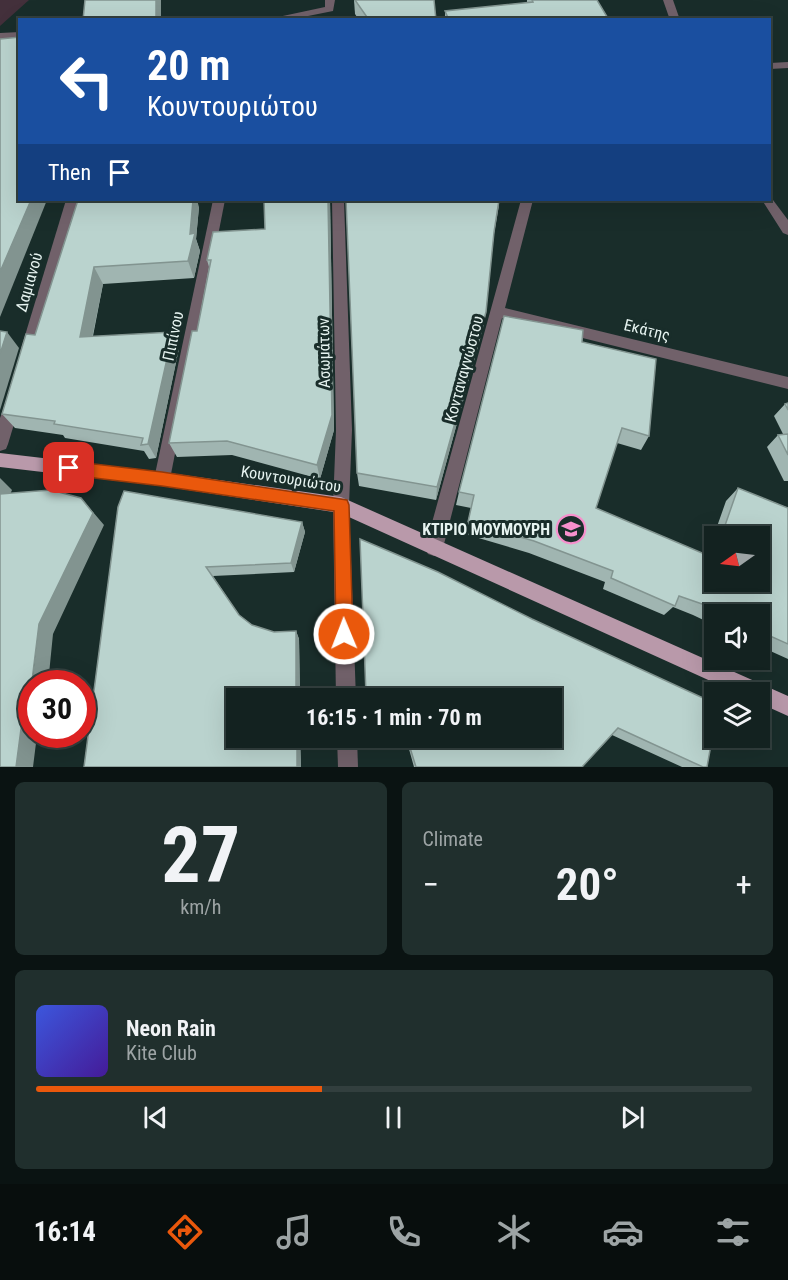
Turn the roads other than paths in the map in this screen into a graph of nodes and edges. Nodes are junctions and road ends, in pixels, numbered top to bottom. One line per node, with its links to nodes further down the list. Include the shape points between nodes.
1 (330, 0): 3 (street, via 330,9)
2 (668, 0): 4 (street)
3 (279, 18)
4 (674, 18)
5 (18, 35): 6 (street)
6 (0, 36)
7 (788, 65): 8 (street)
8 (771, 66)
9 (72, 201): 16 (street, Δαμιανού)
10 (219, 201): 21 (street, Πιπίνου)
11 (338, 201): 22 (street, Ασωμάτων, via 344,430)
12 (527, 201): 15 (street, Κονταναγνώστου)
13 (769, 201): 14 (street)
14 (788, 230)
15 (498, 312): 17 (street, Εκάτης); 23 (street, Κονταναγνώστου)
16 (23, 366)
17 (788, 383)
18 (16, 388): 19 (street)
19 (0, 444)
20 (0, 460): 21 (main road, Κουντουριώτου)
21 (162, 479): 22 (main road, Κουντουριώτου)
22 (341, 505): 23 (main road, Κουντουριώτου); 24 (street, Ασωμάτων)
23 (434, 548): 25 (main road, Κουντουριώτου)
24 (346, 688)
25 (788, 706)
26 (347, 748): 27 (street)
27 (348, 767)

